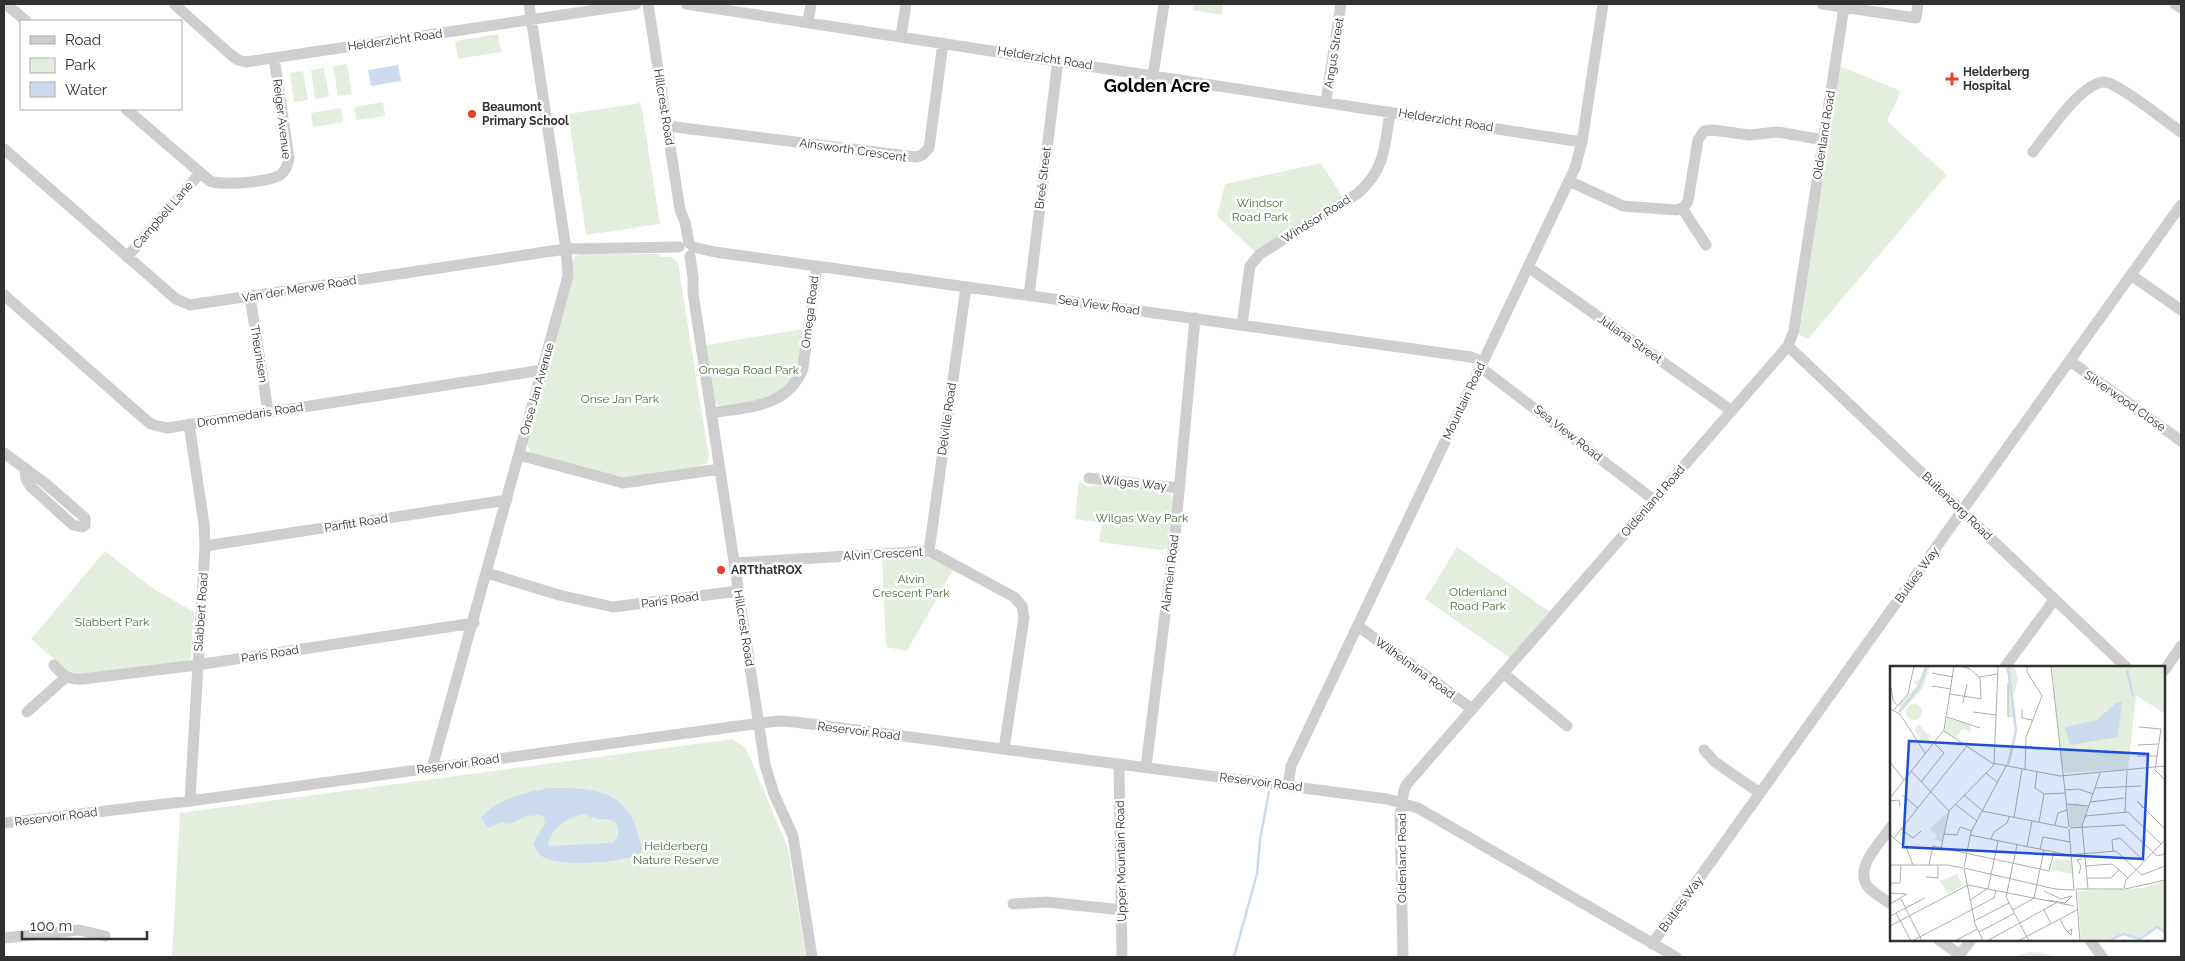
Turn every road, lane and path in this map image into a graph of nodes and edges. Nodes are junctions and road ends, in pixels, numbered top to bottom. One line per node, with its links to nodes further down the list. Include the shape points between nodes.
1 (6, 4): 17 (street)
2 (174, 4): 22 (street, Helderzicht Road, via 238,60)
3 (529, 4): 18 (street, Onse Jan Avenue)
4 (636, 4): 18 (street, Helderzicht Road)
5 (648, 4): 28 (street, Hillcrest Road)
6 (686, 4): 19 (street, Helderzicht Road)
7 (811, 4): 19 (street)
8 (906, 4): 20 (street)
9 (1164, 4): 24 (street)
10 (1341, 4): 25 (street, Angus Street)
11 (1603, 4): 31 (street, Mountain Road)
12 (1822, 4): 15 (street)
13 (1918, 4): 15 (street, via 1916,18)
14 (2175, 4): 16 (street)
15 (1844, 7): 30 (street, Oldenland Road)
16 (2181, 8)
17 (25, 20)
18 (532, 20): 22 (street, Helderzicht Road); 39 (street, Onse Jan Avenue)
19 (808, 22): 20 (street, Helderzicht Road)
20 (901, 36): 21 (street, Helderzicht Road)
21 (943, 43): 23 (street, Helderzicht Road); 28 (street, Ainsworth Crescent, via 929,148 916,157)
22 (274, 58): 34 (street, Reiger Avenue, via 289,153 286,169 278,176 226,184 217,184)
23 (1058, 60): 24 (street, Helderzicht Road); 47 (street, Breë Street)
24 (1153, 75): 25 (street, Helderzicht Road)
25 (1326, 102): 27 (street, Helderzicht Road)
26 (127, 110): 34 (street, Reiger Avenue)
27 (1390, 112): 31 (street, Helderzicht Road); 51 (street, Windsor Road, via 1382,160 1370,181 1357,194 1260,254 1252,263)
28 (667, 126): 40 (street, Hillcrest Road, via 680,210 679,223)
29 (2181, 132): 33 (street, via 2116,87 2103,82 2081,94)
30 (1823, 140): 37 (street, via 1778,132 1749,135 1713,130 1704,132 1698,140 1688,201); 52 (street, Oldenland Road, via 1794,330)
31 (1582, 142): 35 (street, Mountain Road)
32 (4, 148): 41 (street, Van der Merwe Road)
33 (2032, 152)
34 (200, 173): 41 (street, Campbell Lane)
35 (1569, 181): 37 (street, via 1627,207); 43 (street, Mountain Road)
36 (2181, 205): 44 (street, Bulties Way)
37 (1682, 208): 38 (street)
38 (1706, 245)
39 (566, 249): 40 (street, Van der Merwe Road); 48 (street, Van der Merwe Road); 55 (street, Onse Jan Avenue, via 566,288)
40 (686, 250): 42 (street, Sea View Road); 58 (street, Hillcrest Road, via 693,277)
41 (127, 257): 48 (street, Van der Merwe Road, via 185,304)
42 (816, 266): 45 (street, Sea View Road); 58 (street, Omega Road, via 803,368 796,382 786,394 766,404)
43 (1528, 267): 54 (street, Mountain Road); 56 (street, Juliana Street)
44 (2131, 275): 49 (street); 53 (street, Bulties Way)
45 (966, 287): 47 (street, Sea View Road); 71 (street, Delville Road)
46 (4, 295): 59 (street, Drommedaris Road, via 151,424 167,428)
47 (1029, 296): 50 (street, Sea View Road)
48 (250, 297): 57 (street, Theunisen)
49 (2181, 310)
50 (1195, 318): 51 (street, Sea View Road); 66 (street, Alamein Road)
51 (1242, 325): 54 (street, Sea View Road, via 1471,357)
52 (1788, 346): 56 (street, Oldenland Road); 69 (street, Buitenzorg Road)
53 (2070, 361): 60 (street, Silverwood Close); 69 (street, Bulties Way)
54 (1482, 364): 68 (street, Sea View Road); 77 (street, Mountain Road)
55 (543, 370): 57 (street, Drommedaris Road); 62 (street, Onse Jan Avenue)
56 (1732, 411): 68 (street, Oldenland Road)
57 (268, 412): 59 (street, Drommedaris Road)
58 (711, 413): 63 (street, Hillcrest Road)
59 (188, 424): 70 (street, Slabbert Road)
60 (2181, 441)
61 (4, 453): 64 (street)
62 (519, 455): 63 (street, via 623,483); 67 (street, Onse Jan Avenue)
63 (720, 469): 72 (street, Hillcrest Road)
64 (25, 470): 64 (street, via 85,518 85,525 72,524 31,487)
65 (1089, 478): 66 (street, Wilgas Way)
66 (1179, 488): 93 (street, Alamein Road)
67 (507, 500): 70 (street, Parfitt Road); 73 (street, Onse Jan Avenue)
68 (1654, 500): 84 (street, Oldenland Road)
69 (1963, 511): 75 (street, Buitenzorg Road); 96 (street, Bulties Way)
70 (205, 546): 80 (street, Slabbert Road)
71 (929, 551): 72 (street, Alvin Crescent); 90 (street, Alvin Crescent, via 1014,597 1022,606 1024,618)
72 (734, 563): 74 (street, Hillcrest Road)
73 (487, 573): 74 (street, Paris Road, via 613,607); 76 (street, Onse Jan Avenue)
74 (738, 591): 88 (street, Hillcrest Road)
75 (2054, 600): 81 (street); 82 (street, Buitenzorg Road)
76 (474, 623): 80 (street, Paris Road); 94 (street, Onse Jan Avenue)
77 (1358, 626): 86 (street, Wilhelmina Road); 95 (street, Mountain Road, via 1290,766)
78 (2181, 646): 83 (street)
79 (54, 665): 85 (street)
80 (197, 665): 85 (street, Paris Road, via 83,680); 97 (street, Slabbert Road)
81 (2006, 666)
82 (2125, 666)
83 (2165, 670)
84 (1503, 673): 86 (street, Oldenland Road); 89 (street)
85 (66, 677): 87 (street)
86 (1472, 709): 98 (street, Oldenland Road, via 1407,784)
87 (27, 712)
88 (758, 723): 90 (street, Reservoir Road, via 795,722); 94 (street, Reservoir Road); 111 (street, Hillcrest Road, via 767,774 795,842)
89 (1567, 726)
90 (1004, 749): 92 (street, Reservoir Road)
91 (1704, 750): 96 (street, via 1715,762)
92 (1119, 764): 93 (street, Reservoir Road); 103 (street, Upper Mountain Road)
93 (1146, 767): 95 (street, Reservoir Road)
94 (432, 768): 97 (street, Reservoir Road)
95 (1288, 786): 98 (street, Reservoir Road, via 1387,798)
96 (1760, 794): 109 (street, Bulties Way)
97 (190, 801): 99 (street, Reservoir Road)
98 (1402, 803): 109 (street, Reservoir Road, via 1418,808); 113 (street, Oldenland Road)
99 (4, 823)
100 (1890, 828): 101 (street, via 1865,864 1864,875 1869,887)
101 (1890, 903)
102 (1013, 904): 103 (street, via 1047,902)
103 (1122, 910): 112 (street, Upper Mountain Road)
104 (105, 936): 105 (street, via 79,930)
105 (4, 938)
106 (1940, 941): 110 (street)
107 (1970, 941): 110 (street)
108 (2091, 941): 115 (street)
109 (1652, 944): 114 (street, Reservoir Road)
110 (1959, 956)
111 (812, 957)
112 (1122, 957)
113 (1403, 957)
114 (1676, 957)
115 (2102, 957)

